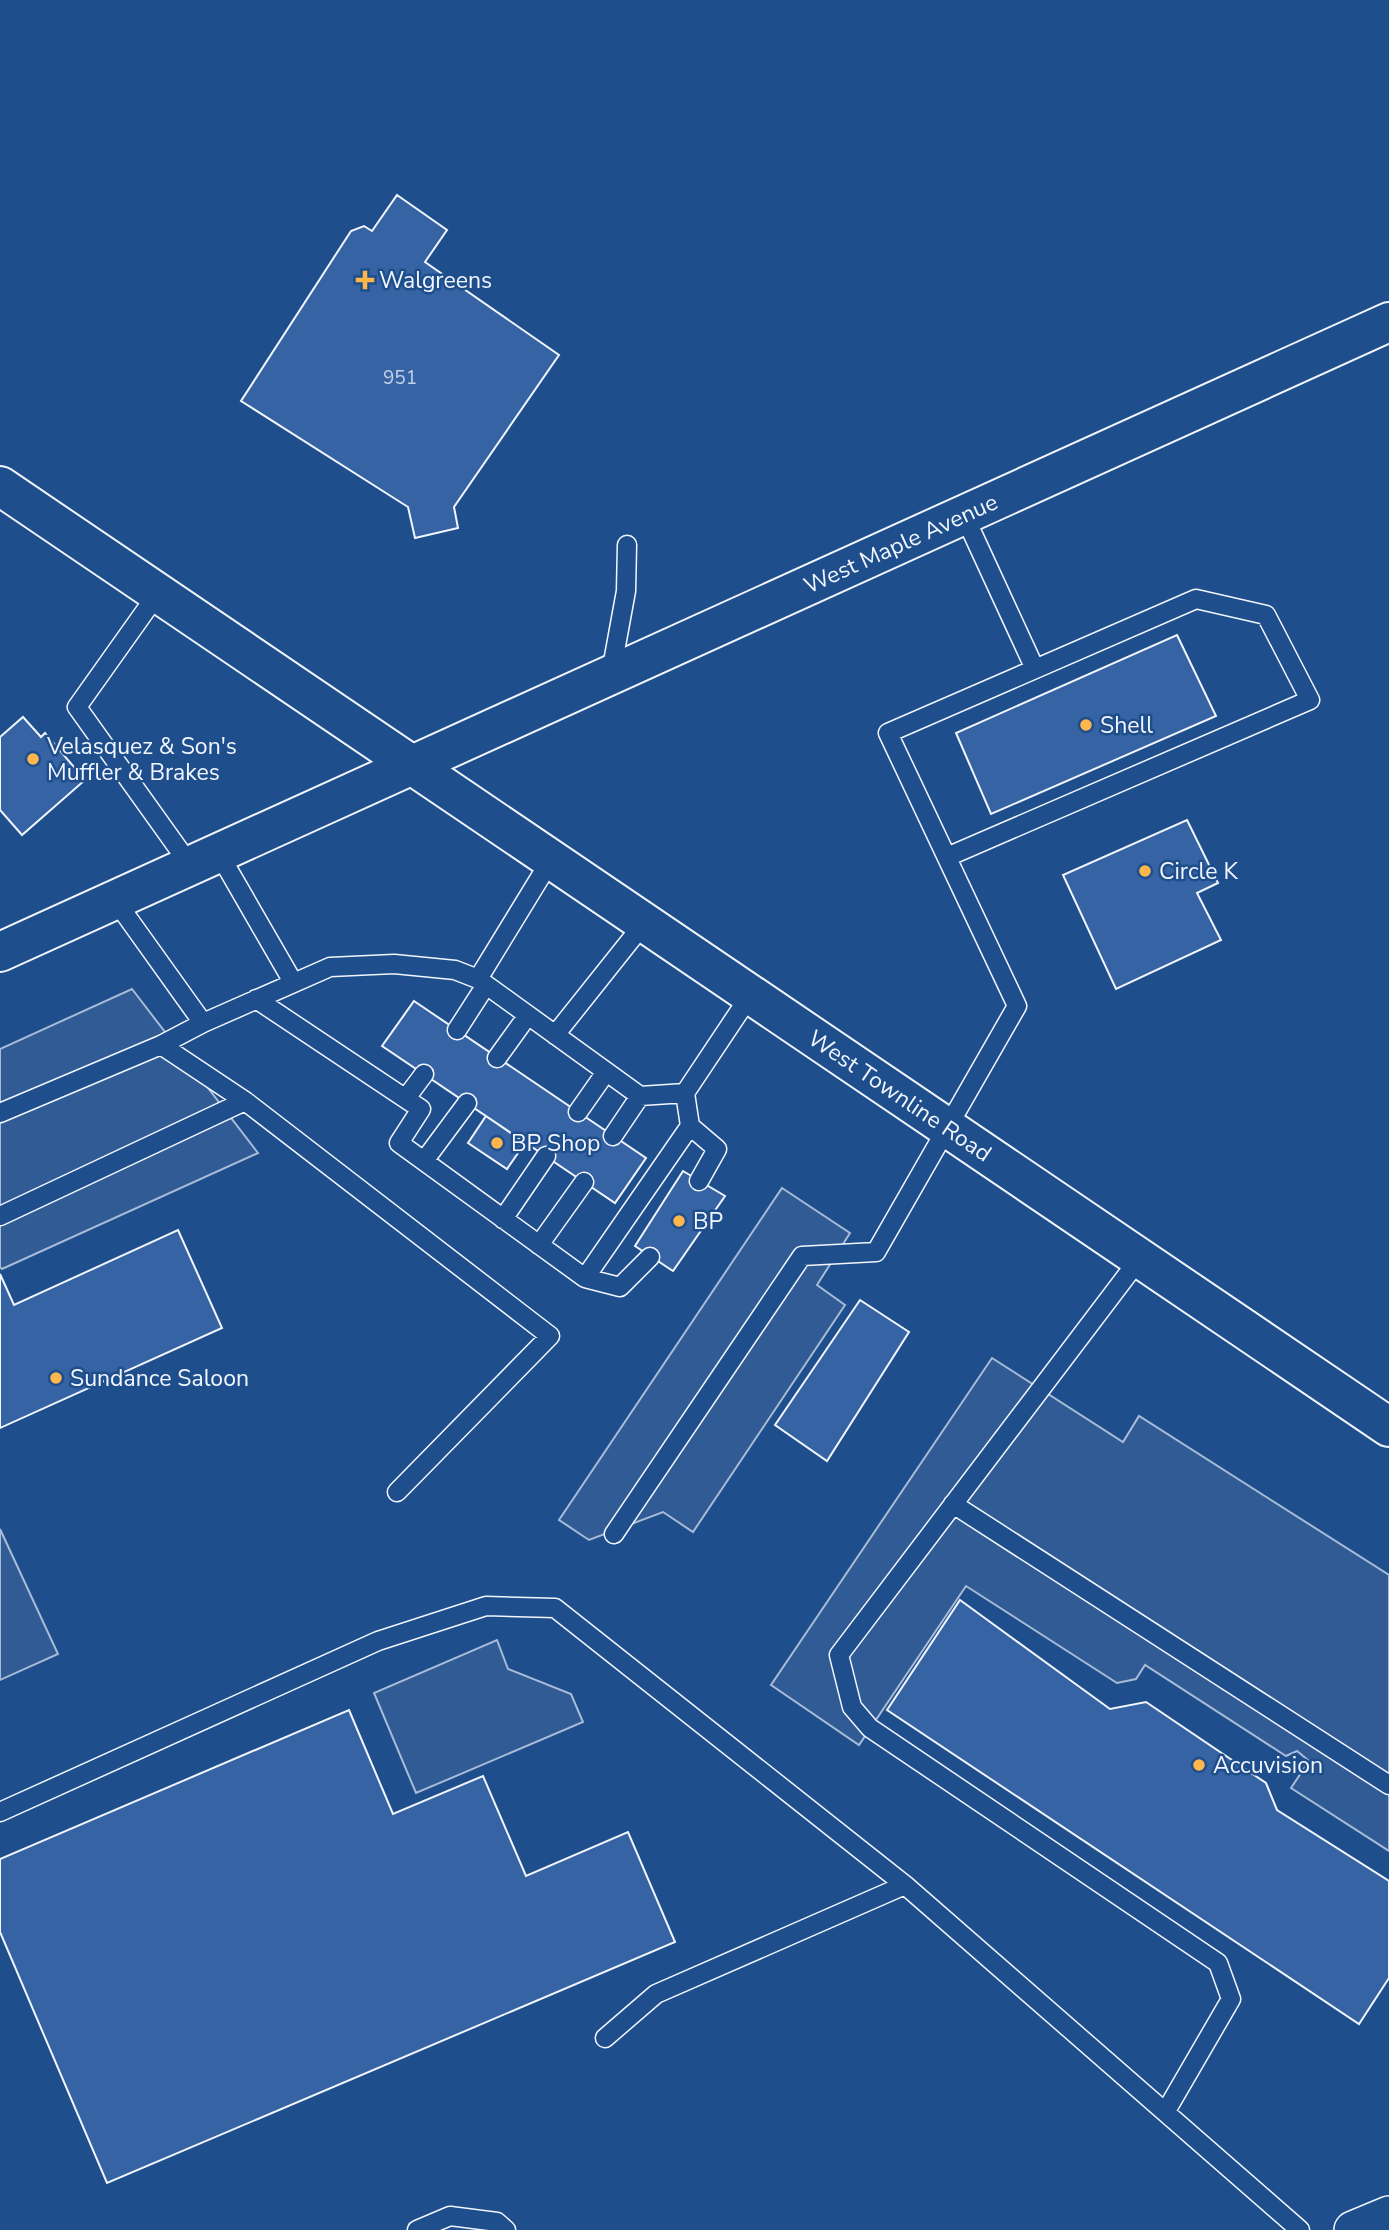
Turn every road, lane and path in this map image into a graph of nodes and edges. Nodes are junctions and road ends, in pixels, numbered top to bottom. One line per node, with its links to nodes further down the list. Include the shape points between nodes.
1 (1389, 322): 3 (main road, West Maple Avenue)
2 (0, 486): 5 (main road, West Townline Road)
3 (964, 515): 6 (lane); 7 (main road, West Maple Avenue)
4 (627, 545): 7 (lane, via 625,592)
5 (158, 593): 8 (main road, West Townline Road); 11 (lane, via 78,707)
6 (1035, 669): 9 (lane, via 888,733); 9 (lane, via 1196,599 1266,615 1310,700)
7 (611, 675): 8 (main road, West Maple Avenue)
8 (412, 764): 10 (main road, West Townline Road); 11 (main road, West Maple Avenue)
9 (947, 857): 35 (lane, via 1017,1006)
10 (551, 858): 13 (main road, West Townline Road); 16 (lane)
11 (204, 859): 12 (main road, West Maple Avenue); 15 (lane)
12 (115, 900): 14 (main road, West Maple Avenue); 20 (lane)
13 (645, 922): 17 (main road, West Townline Road); 22 (lane)
14 (0, 952)
15 (293, 982): 16 (lane, via 330,967 394,964 455,970); 18 (lane)
16 (482, 982): 19 (lane); 21 (lane)
17 (751, 994): 27 (lane); 35 (main road, West Townline Road)
18 (256, 999): 20 (lane); 29 (lane)
19 (528, 1015): 22 (lane); 24 (lane)
20 (203, 1023): 23 (lane)
21 (457, 1030)
22 (555, 1035): 25 (lane)
23 (161, 1045): 30 (lane); 33 (lane)
24 (497, 1058)
25 (607, 1072): 28 (lane); 32 (lane)
26 (424, 1074): 29 (lane)
27 (685, 1093): 28 (lane); 34 (lane)
28 (640, 1096): 36 (lane)
29 (407, 1098): 38 (lane, via 421,1109 399,1143)
30 (245, 1101): 41 (lane); 48 (lane, via 550,1336)
31 (467, 1103): 38 (lane)
32 (578, 1112)
33 (0, 1113)
34 (690, 1126): 39 (lane, via 717,1149); 46 (lane)
35 (948, 1128): 45 (main road, West Townline Road); 50 (lane, via 876,1252 803,1256)
36 (613, 1136)
37 (546, 1156): 42 (lane)
38 (424, 1161): 42 (lane)
39 (699, 1181)
40 (584, 1182): 43 (lane)
41 (0, 1216)
42 (503, 1219): 43 (lane)
43 (539, 1245): 46 (lane)
44 (650, 1256): 46 (lane, via 620,1287)
45 (1140, 1258): 47 (main road, West Townline Road); 49 (lane)
46 (585, 1278)
47 (1389, 1427)
48 (397, 1492)
49 (953, 1504): 51 (lane); 55 (lane, via 839,1655 852,1707 870,1728 1218,1963 1231,1999)
50 (614, 1534)
51 (1389, 1785)
52 (0, 1812): 53 (lane, via 377,1641 486,1606 555,1608)
53 (905, 1885): 54 (lane, via 656,1994); 55 (lane)
54 (606, 2038)
55 (1166, 2111): 59 (lane)
56 (1389, 2215): 60 (street)
57 (417, 2230): 58 (lane, via 450,2216 497,2222)
58 (506, 2230)
59 (1300, 2230)
60 (1353, 2230)

